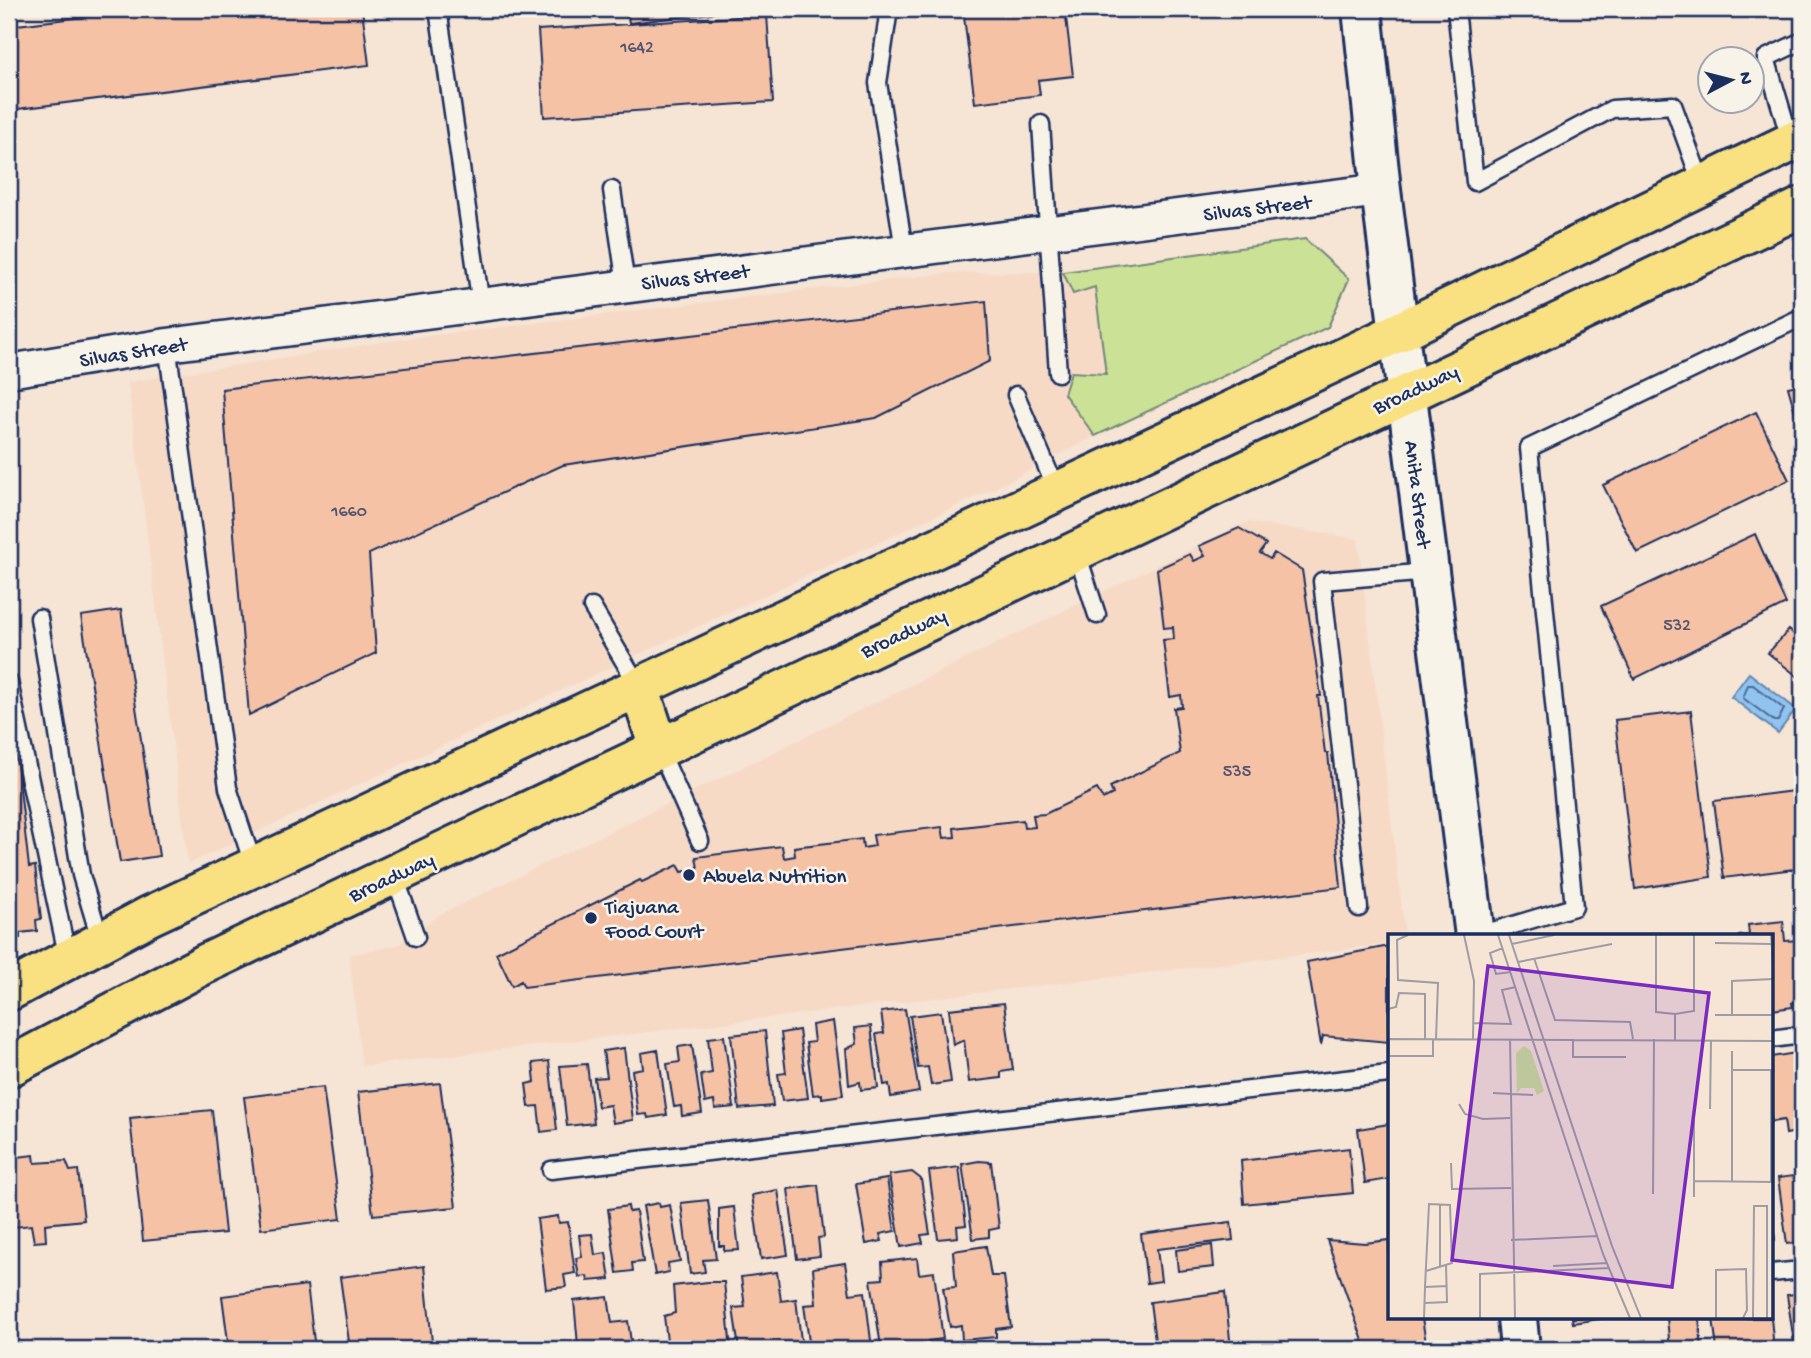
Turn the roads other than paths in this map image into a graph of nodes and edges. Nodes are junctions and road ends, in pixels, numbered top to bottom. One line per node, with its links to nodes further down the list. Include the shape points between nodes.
1 (439, 9): 15 (lane)
2 (889, 9): 13 (lane, via 878,82)
3 (1362, 9): 10 (street, Anita Street)
4 (1456, 9): 8 (lane, via 1475,182 1612,109 1673,106)
5 (1802, 41): 7 (lane, via 1766,58)
6 (1041, 124): 12 (lane)
7 (1797, 140): 8 (main road)
8 (1702, 185): 17 (main road)
9 (612, 190): 14 (lane)
10 (1381, 190): 12 (street, Silvas Street); 17 (street, Anita Street)
11 (1802, 207): 21 (main road, Broadway)
12 (1049, 231): 13 (street, Silvas Street); 20 (lane)
13 (904, 250): 14 (street, Silvas Street)
14 (626, 285): 15 (street, Silvas Street)
15 (481, 305): 18 (street, Silvas Street)
16 (1802, 317): 37 (lane, via 1529,448 1574,907)
17 (1399, 332): 21 (street, Anita Street); 23 (main road)
18 (167, 345): 19 (street, Silvas Street); 33 (lane, via 228,788)
19 (9, 371)
20 (1058, 373)
21 (1406, 393): 24 (main road, Broadway); 25 (street, Anita Street)
22 (1016, 395): 23 (lane)
23 (1057, 491): 30 (main road)
24 (1076, 550): 27 (lane); 31 (main road, Broadway)
25 (1429, 572): 35 (lane, via 1322,581); 36 (street, Anita Street)
26 (592, 607): 30 (lane)
27 (1097, 615)
28 (39, 618): 39 (lane, via 81,874)
29 (9, 682): 39 (lane)
30 (639, 687): 31 (main road); 33 (main road)
31 (659, 748): 32 (lane); 34 (main road, Broadway)
32 (700, 841)
33 (254, 867): 39 (main road)
34 (394, 874): 38 (lane); 43 (main road, Broadway, via 205,964)
35 (1359, 908)
36 (1475, 934)
37 (1482, 934)
38 (416, 937)
39 (84, 950): 40 (main road)
40 (9, 991)
41 (1802, 1035): 42 (lane)
42 (1772, 1039)
43 (9, 1067)
44 (1388, 1074): 45 (lane)
45 (551, 1170)
46 (1802, 1270): 47 (lane)
47 (1772, 1273)
48 (1517, 1320): 49 (street)
49 (1520, 1349)

